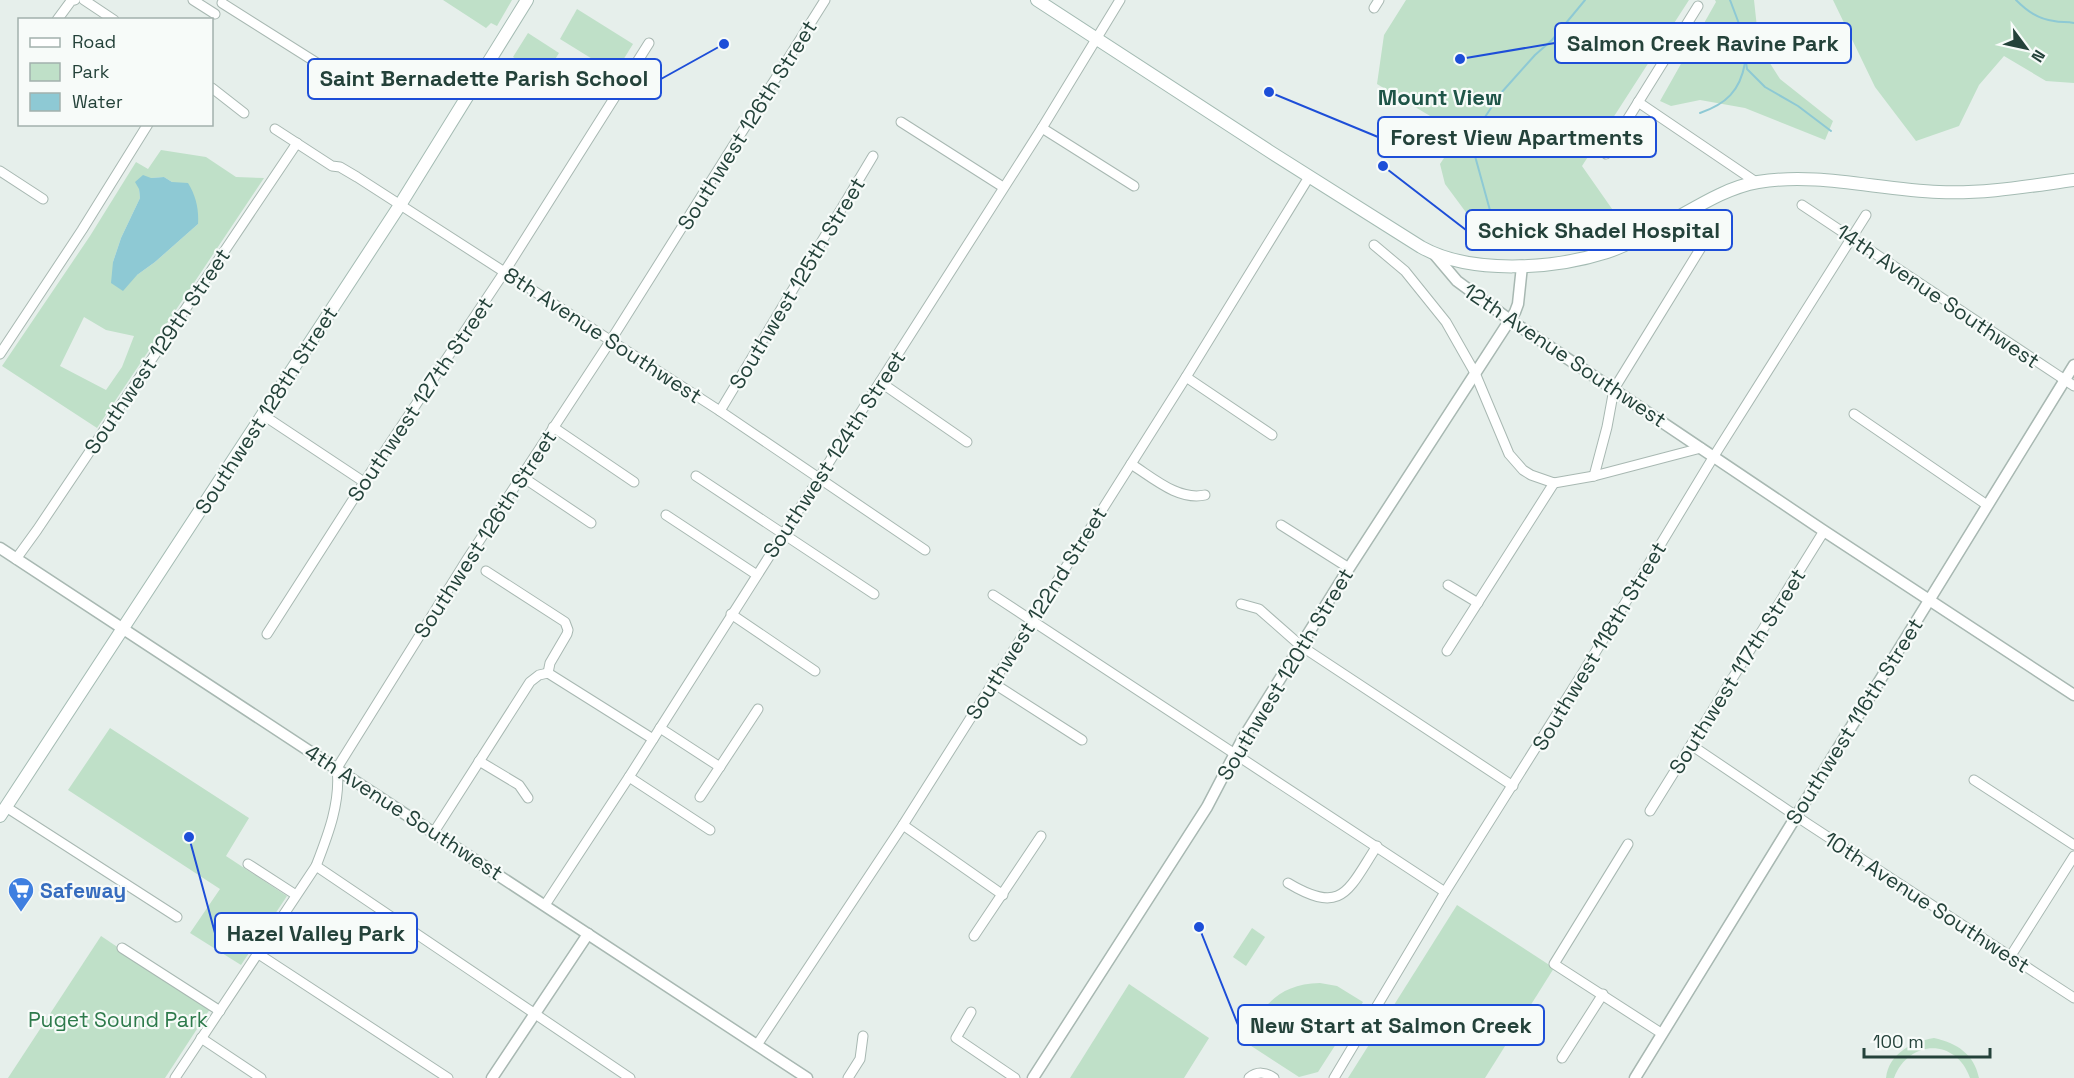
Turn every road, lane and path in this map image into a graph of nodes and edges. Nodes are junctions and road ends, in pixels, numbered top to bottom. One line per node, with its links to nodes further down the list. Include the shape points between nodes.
1 (75, 0): 10 (street)
2 (84, 0): 11 (street)
3 (193, 0): 12 (street)
4 (527, 0): 33 (main road, Southwest 128th Street)
5 (825, 0): 43 (street, Southwest 126th Street)
6 (1037, 0): 13 (main road)
7 (1120, 0): 13 (street, Southwest 124th Street)
8 (223, 1): 12 (street); 16 (street)
9 (1698, 6): 17 (street)
10 (58, 18)
11 (111, 18)
12 (213, 18)
13 (1096, 39): 21 (street, Southwest 124th Street); 27 (main road)
14 (649, 43): 41 (street, Southwest 127th Street)
15 (213, 89): 18 (street)
16 (363, 92)
17 (1638, 102): 24 (street); 29 (street)
18 (244, 113)
19 (901, 122): 31 (street)
20 (147, 126): 44 (street)
21 (1042, 128): 30 (street); 31 (street, Southwest 124th Street)
22 (275, 129): 23 (street, 8th Avenue Southwest)
23 (297, 143): 33 (street, 8th Avenue Southwest); 76 (street, Southwest 129th Street)
24 (1606, 154)
25 (873, 156): 51 (street, Southwest 125th Street)
26 (0, 171): 32 (street)
27 (1309, 177): 39 (main road); 47 (street, Southwest 122nd Street)
28 (2074, 180): 29 (main road, via 1961,193 1814,178)
29 (1756, 182): 40 (main road, via 1702,203 1609,252 1547,266)
30 (1134, 186)
31 (1003, 187): 48 (street, Southwest 124th Street)
32 (43, 199)
33 (400, 205): 41 (street, 8th Avenue Southwest); 53 (main road, Southwest 128th Street)
34 (1802, 205): 37 (street, 14th Avenue Southwest)
35 (1866, 215): 37 (street, Southwest 118th Street)
36 (1718, 220): 50 (street)
37 (1852, 238): 49 (street, 14th Avenue Southwest); 58 (street, Southwest 118th Street)
38 (1374, 244): 46 (street, via 1405,271 1446,322)
39 (1435, 255): 40 (main road, via 1478,264); 42 (street, 12th Avenue Southwest, via 1457,281)
40 (1522, 266): 42 (street, Southwest 120th Street, via 1518,304)
41 (506, 272): 43 (street, 8th Avenue Southwest); 64 (street, Southwest 127th Street)
42 (1510, 320): 46 (street, Southwest 120th Street); 50 (street, 12th Avenue Southwest)
43 (611, 340): 51 (street, 8th Avenue Southwest); 54 (street, Southwest 126th Street)
44 (0, 354)
45 (2074, 365): 49 (street, Southwest 116th Street)
46 (1475, 373): 66 (street, via 1509,454 1523,470); 77 (street, Southwest 120th Street)
47 (1186, 377): 55 (street); 59 (street, Southwest 122nd Street)
48 (880, 382): 56 (street); 63 (street, Southwest 124th Street)
49 (2069, 383): 68 (street, Southwest 116th Street)
50 (1614, 389): 57 (street, 12th Avenue Southwest); 62 (street)
51 (720, 411): 63 (street, 8th Avenue Southwest)
52 (1854, 414): 68 (street)
53 (263, 415): 64 (street); 88 (main road, Southwest 128th Street)
54 (553, 427): 60 (street, Southwest 126th Street); 65 (street)
55 (1272, 435)
56 (967, 442)
57 (1701, 448): 58 (street, 12th Avenue Southwest); 62 (street)
58 (1714, 456): 72 (street, 12th Avenue Southwest); 107 (street, Southwest 118th Street)
59 (1131, 464): 67 (street, via 1174,491); 87 (street, Southwest 122nd Street)
60 (521, 476): 70 (street); 104 (street, Southwest 126th Street)
61 (696, 476): 73 (street)
62 (1594, 476): 66 (street)
63 (818, 478): 73 (street, Southwest 124th Street); 75 (street, 8th Avenue Southwest)
64 (364, 482): 89 (street, Southwest 127th Street)
65 (634, 482)
66 (1554, 483): 84 (street)
67 (1205, 495)
68 (1987, 505): 83 (street, Southwest 116th Street)
69 (666, 515): 79 (street)
70 (591, 523)
71 (1281, 525): 77 (street)
72 (1824, 531): 83 (street, 12th Avenue Southwest); 100 (street, Southwest 117th Street)
73 (783, 532): 79 (street, Southwest 124th Street); 81 (street)
74 (0, 548): 76 (street, 4th Avenue Southwest)
75 (925, 550)
76 (16, 558): 88 (street, 4th Avenue Southwest)
77 (1349, 568): 90 (street, Southwest 120th Street)
78 (486, 571): 93 (street, Southwest 126th Street, via 565,622 567,634)
79 (757, 574): 86 (street, Southwest 124th Street)
80 (1448, 585): 84 (street)
81 (874, 594)
82 (993, 595): 87 (street)
83 (1928, 599): 95 (street, 12th Avenue Southwest); 112 (street, Southwest 116th Street)
84 (1478, 603): 91 (street)
85 (1241, 604): 90 (street, via 1259,609)
86 (732, 614): 92 (street); 97 (street, Southwest 124th Street)
87 (1031, 620): 94 (street, Southwest 122nd Street); 101 (street)
88 (124, 628): 104 (street, 4th Avenue Southwest); 111 (main road, Southwest 128th Street)
89 (267, 634)
90 (1301, 646): 101 (street, Southwest 120th Street); 107 (street)
91 (1447, 651)
92 (815, 671)
93 (548, 673): 98 (street); 102 (street, via 530,682)
94 (993, 682): 99 (street); 113 (street, Southwest 122nd Street)
95 (2074, 695)
96 (758, 709): 103 (street)
97 (660, 728): 98 (street, Southwest 124th Street); 103 (street)
98 (653, 739): 105 (street, Southwest 124th Street)
99 (1082, 740)
100 (1692, 745): 110 (street, Southwest 117th Street); 112 (street, 10th Avenue Southwest)
101 (1235, 753): 119 (street); 152 (street, Southwest 120th Street, via 1207,807)
102 (479, 761): 109 (street, via 519,785); 115 (street)
103 (720, 767): 108 (street)
104 (337, 768): 115 (street, 4th Avenue Southwest); 122 (street, via 337,800)
105 (629, 777): 114 (street); 127 (street, Southwest 124th Street)
106 (1974, 780): 118 (street)
107 (1513, 786): 124 (street, Southwest 118th Street)
108 (700, 797)
109 (528, 798)
110 (1650, 811)
111 (3, 812): 128 (street)
112 (1796, 816): 133 (street, 10th Avenue Southwest); 139 (street, Southwest 116th Street)
113 (903, 825): 126 (street); 142 (street, Southwest 122nd Street)
114 (710, 830)
115 (434, 832): 127 (street, 4th Avenue Southwest)
116 (1041, 836): 126 (street)
117 (1628, 844): 134 (street, via 1554,964)
118 (2074, 845)
119 (1377, 846): 123 (street, via 1340,896 1318,898); 124 (street)
120 (2074, 856): 133 (street)
121 (248, 864): 125 (street)
122 (316, 866): 125 (street); 138 (street)
123 (1288, 883)
124 (1445, 892): 155 (street, Southwest 118th Street)
125 (296, 895): 132 (street)
126 (1003, 895): 130 (street)
127 (545, 905): 129 (street, 4th Avenue Southwest)
128 (177, 917)
129 (588, 934): 138 (street); 142 (street, 4th Avenue Southwest)
130 (974, 936)
131 (122, 948): 136 (street)
132 (257, 953): 136 (street); 146 (street)
133 (2010, 957): 135 (street, 10th Avenue Southwest)
134 (1603, 994): 139 (street); 143 (street)
135 (2074, 998)
136 (219, 1011): 141 (street)
137 (971, 1012): 151 (street, via 956,1038)
138 (534, 1015): 147 (street); 148 (street)
139 (1661, 1033): 156 (street, Southwest 116th Street)
140 (863, 1036): 150 (street, via 860,1059)
141 (201, 1038): 144 (street); 145 (street)
142 (757, 1045): 149 (street, 4th Avenue Southwest)
143 (1563, 1058)
144 (175, 1078)
145 (261, 1078)
146 (448, 1078)
147 (492, 1078)
148 (630, 1078)
149 (807, 1078)
150 (848, 1078)
151 (1015, 1078)
152 (1034, 1078)
153 (1249, 1078): 154 (street, via 1258,1073)
154 (1274, 1078)
155 (1334, 1078)
156 (1635, 1078)

